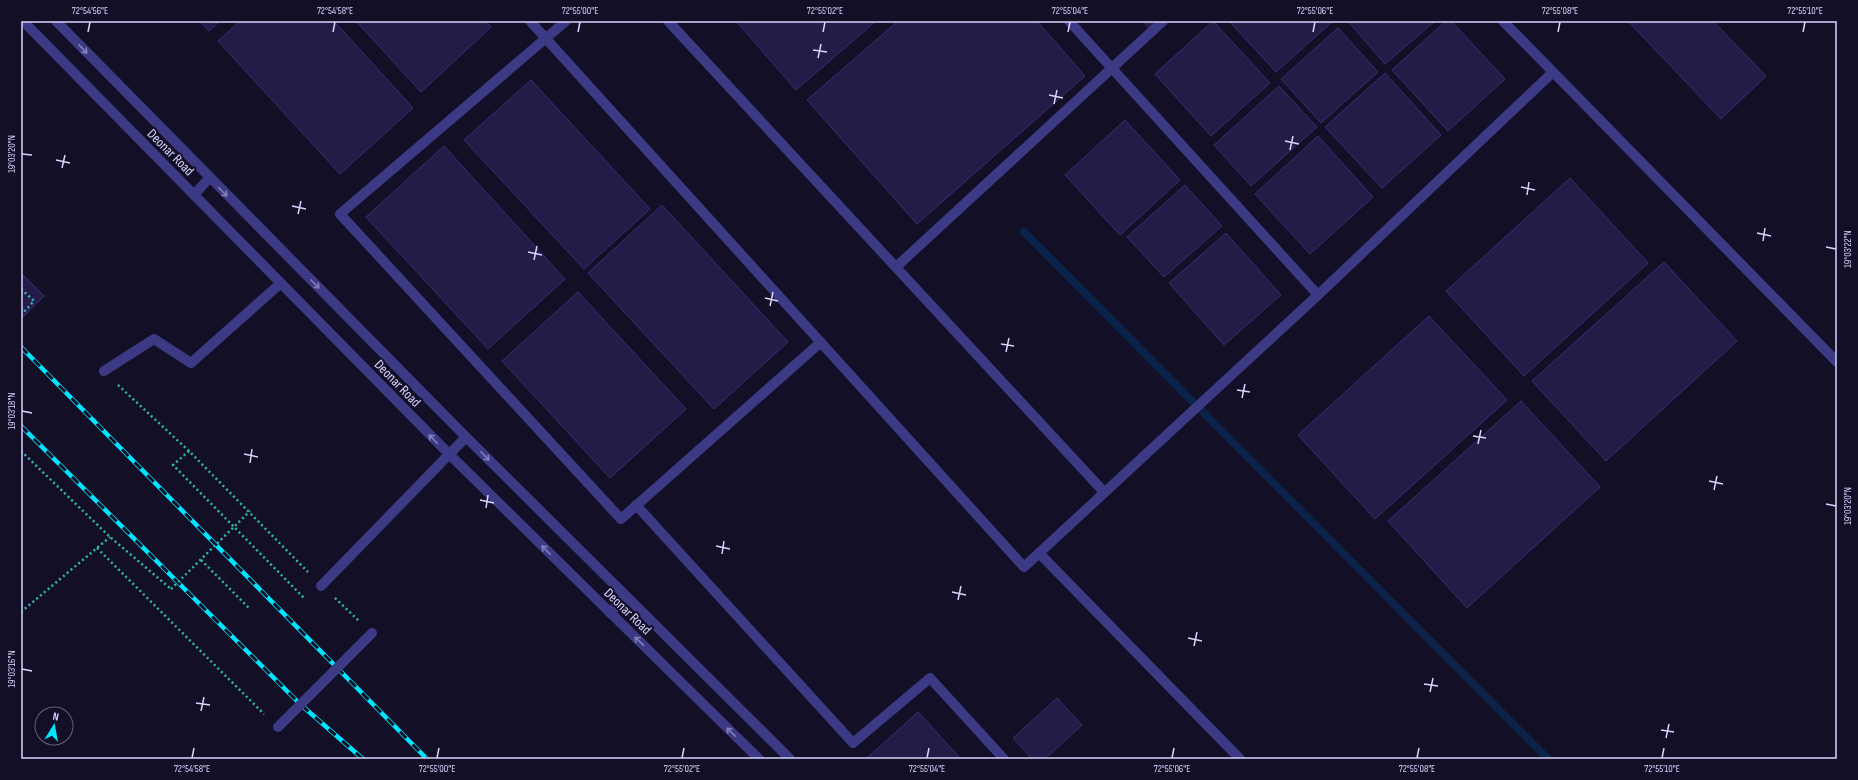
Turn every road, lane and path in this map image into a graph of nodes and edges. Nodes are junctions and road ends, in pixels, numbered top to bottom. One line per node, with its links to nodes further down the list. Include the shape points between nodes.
1 (23, 21): 13 (street, Deonar Road)
2 (56, 21): 12 (street, Deonar Road, one-way to 12)
3 (530, 21): 9 (street)
4 (566, 21): 9 (street)
5 (668, 21): 14 (street)
6 (1069, 21): 10 (street)
7 (1163, 21): 10 (street)
8 (1503, 21): 11 (street)
9 (546, 39): 19 (street); 27 (street, via 340,214 622,519)
10 (1111, 68): 14 (street); 17 (street)
11 (1553, 72): 17 (street); 20 (street)
12 (209, 178): 13 (street); 22 (street, Deonar Road, one-way to 22)
13 (194, 195): 15 (street, Deonar Road)
14 (896, 267): 26 (street)
15 (281, 284): 21 (street, via 191,363 154,339); 25 (street, Deonar Road, one-way to 15)
16 (21, 289): 18 (path, via 34,301)
17 (1318, 295): 26 (street)
18 (21, 315)
19 (821, 342): 27 (street); 31 (street, via 1024,566)
20 (1837, 362)
21 (104, 371): 24 (path)
22 (466, 437): 25 (street); 35 (street, Deonar Road, one-way to 35)
23 (21, 451): 29 (path)
24 (189, 451): 28 (path); 34 (path, via 173,465 308,602)
25 (449, 454): 34 (street); 38 (street, Deonar Road, one-way to 25)
26 (1104, 492): 31 (street)
27 (636, 505): 43 (street, via 853,743 930,678)
28 (250, 511): 32 (path); 33 (path, bridge)
29 (110, 537): 30 (path); 33 (path, bridge, via 171,590)
30 (97, 548): 37 (path); 40 (path)
31 (1039, 553): 44 (street)
32 (295, 558)
33 (201, 560): 36 (path)
34 (321, 586): 39 (path)
35 (626, 596): 38 (street); 42 (street, Deonar Road)
36 (249, 608)
37 (21, 612)
38 (610, 613): 41 (street, Deonar Road, one-way to 38)
39 (372, 633): 40 (street, bridge)
40 (278, 727)
41 (759, 759)
42 (790, 759)
43 (1004, 759)
44 (1240, 759)

